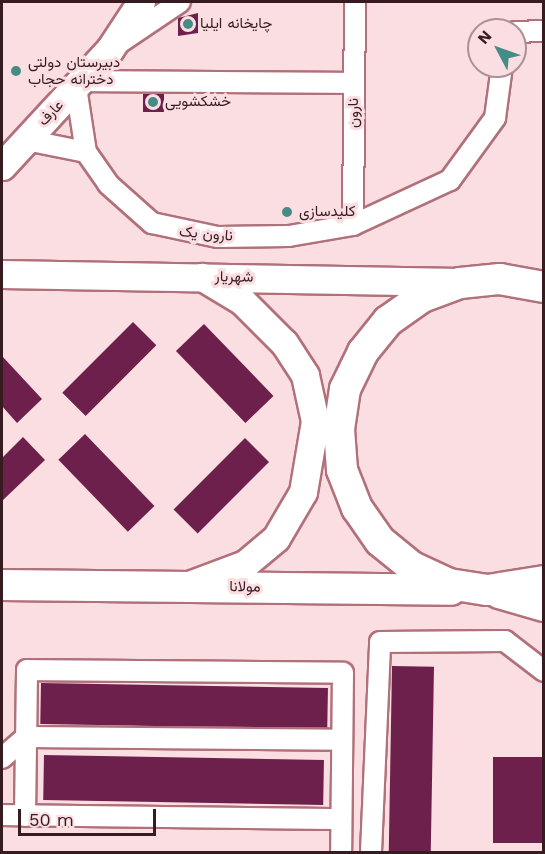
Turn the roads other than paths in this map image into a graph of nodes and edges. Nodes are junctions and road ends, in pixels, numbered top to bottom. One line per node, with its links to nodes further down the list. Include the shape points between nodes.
1 (141, 2): 6 (main road, عارف)
2 (180, 2): 6 (street, via 167,15)
3 (355, 2): 8 (street, نارون)
4 (543, 31): 5 (street)
5 (527, 32)
6 (110, 49): 9 (main road, عارف)
7 (500, 78): 13 (street, نارون یک, via 495,118 450,180)
8 (354, 83): 9 (street); 13 (street, نارون)
9 (79, 84): 10 (main road, عارف); 11 (street, نارون یک)
10 (26, 140): 11 (street); 12 (main road, عارف)
11 (86, 152): 13 (street, نارون یک, via 125,202 152,223 177,232 289,236)
12 (2, 166)
13 (353, 225)
14 (543, 265): 17 (main road)
15 (5, 273): 16 (main road, شهریار)
16 (201, 276): 18 (main road, شهریار); 22 (main road, via 242,301 284,343 309,387 314,433 303,492 276,538 245,564)
17 (500, 279): 18 (main road); 19 (main road)
18 (467, 282): 23 (main road, via 422,297 388,321 363,352 345,389 339,429 342,470 357,508 380,541 412,567 439,579)
19 (543, 287)
20 (543, 581): 23 (main road)
21 (2, 585): 22 (main road, مولانا)
22 (183, 587): 23 (main road, مولانا)
23 (489, 590): 24 (main road)
24 (543, 606)
25 (543, 671): 33 (street, via 505,641 380,642)
26 (26, 737): 27 (street); 27 (street, via 27,670 62,670 343,673); 28 (street); 30 (street)
27 (342, 740): 31 (street)
28 (2, 758)
29 (2, 815): 30 (street)
30 (25, 816): 31 (street)
31 (341, 819): 32 (street)
32 (341, 852)
33 (371, 852)

